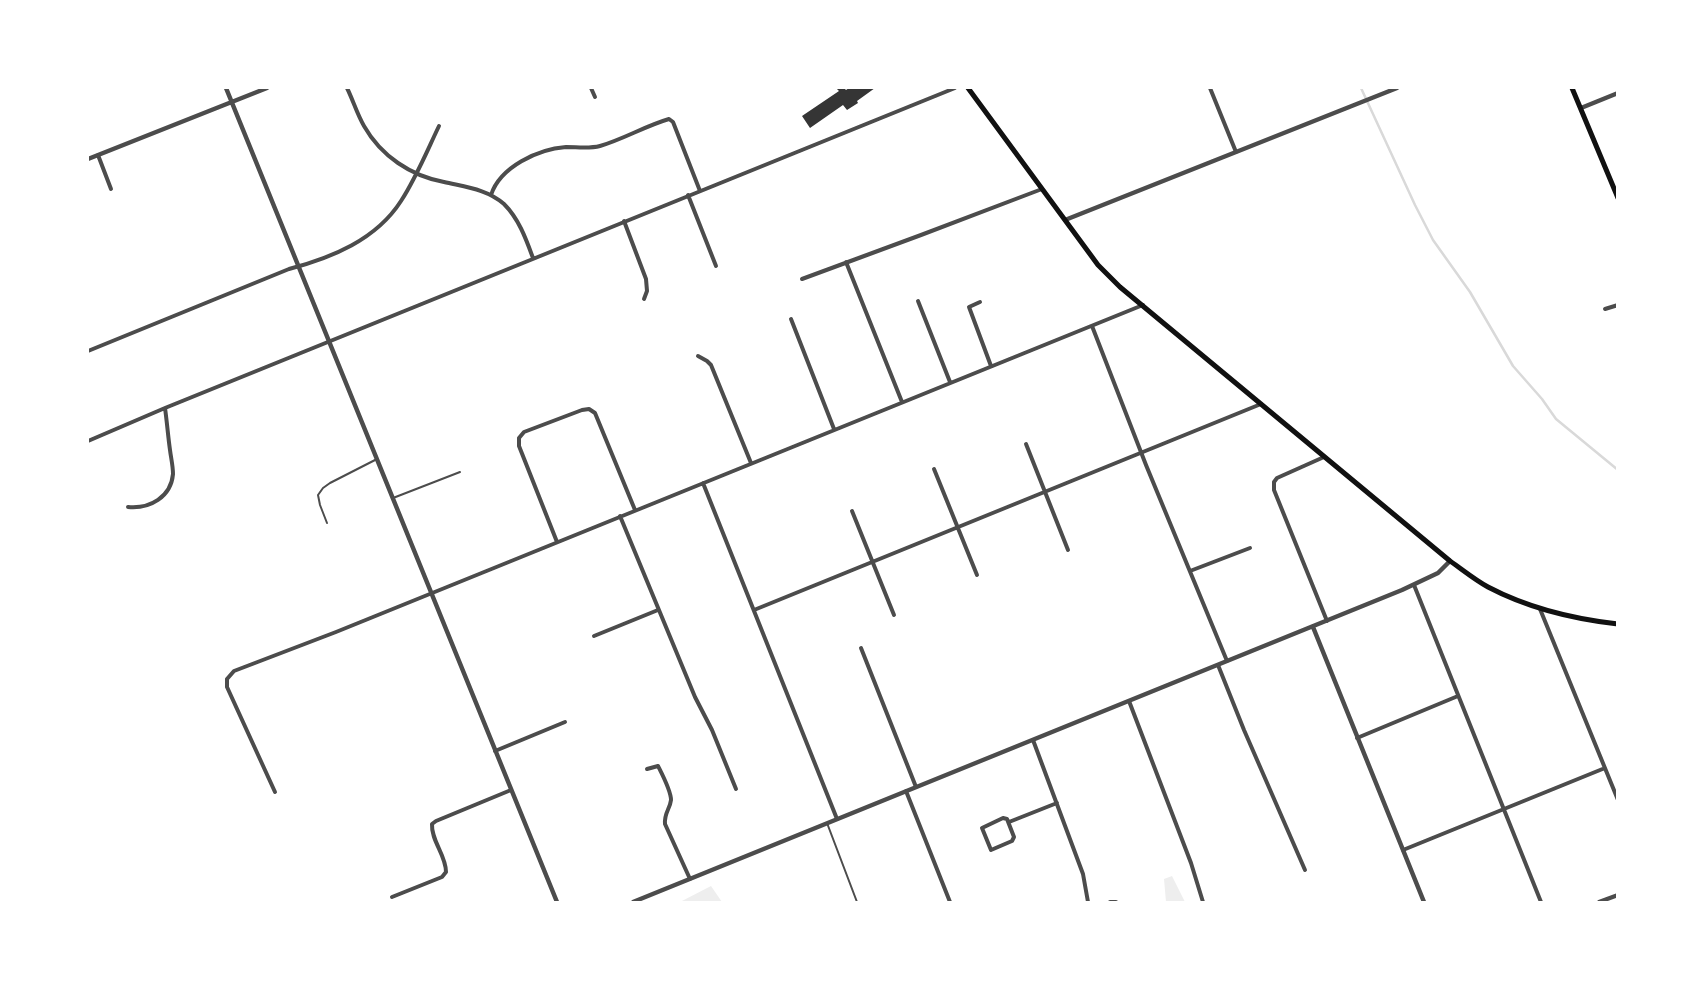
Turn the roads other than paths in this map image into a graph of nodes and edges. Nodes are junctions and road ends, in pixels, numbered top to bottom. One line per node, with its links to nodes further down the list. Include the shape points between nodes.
1 (226, 88): 12 (street)
2 (267, 88): 12 (street)
3 (347, 88): 18 (street, via 375,142)
4 (591, 88): 11 (street)
5 (955, 88): 21 (street)
6 (968, 88): 19 (main road)
7 (1210, 88): 15 (street)
8 (1397, 88): 15 (street)
9 (1572, 88): 13 (main road)
10 (1618, 93): 13 (street)
11 (595, 96)
12 (231, 102): 16 (street); 29 (street)
13 (1581, 108): 24 (main road)
14 (439, 126): 18 (street)
15 (1236, 152): 25 (street)
16 (98, 155): 17 (street); 20 (street)
17 (88, 159)
18 (416, 174): 22 (street); 29 (street, via 396,208 366,236 341,251)
19 (1042, 188): 25 (main road); 28 (street)
20 (111, 189)
21 (700, 191): 22 (street, via 671,120 666,120 597,147 565,147 532,156 503,176); 23 (street)
22 (491, 195): 27 (street, via 513,214)
23 (688, 195): 26 (street); 30 (street)
24 (1618, 198)
25 (1065, 220): 35 (main road, via 1098,265)
26 (624, 221): 27 (street); 32 (street, via 647,283)
27 (534, 258): 40 (street)
28 (846, 262): 31 (street); 45 (street)
29 (298, 266): 40 (street); 41 (street)
30 (716, 266)
31 (802, 279)
32 (644, 299)
33 (918, 301): 44 (street)
34 (980, 302): 43 (street, via 969,307)
35 (1143, 305): 39 (street); 46 (main road)
36 (1618, 305): 37 (street)
37 (1605, 309)
38 (791, 320): 48 (street)
39 (1092, 326): 43 (street); 51 (street)
40 (329, 341): 47 (street); 53 (street)
41 (88, 351)
42 (698, 356): 54 (street, via 711,365)
43 (991, 366): 44 (street)
44 (950, 382): 45 (street)
45 (902, 402): 48 (street)
46 (1261, 404): 51 (street); 52 (main road)
47 (165, 408): 49 (street); 60 (street, via 173,469 169,487 156,501)
48 (834, 429): 54 (street)
49 (88, 441)
50 (1026, 444): 58 (street)
51 (1142, 453): 58 (street); 71 (street)
52 (1324, 457): 69 (main road); 79 (street, via 1277,478 1274,490)
53 (377, 459): 59 (street); 64 (lane, via 323,488 318,495)
54 (751, 463): 57 (street)
55 (934, 469): 65 (street)
56 (460, 472): 59 (lane)
57 (703, 483): 61 (street); 77 (street)
58 (1046, 492): 65 (street); 68 (street)
59 (393, 498): 74 (street)
60 (128, 507)
61 (635, 510): 63 (street); 66 (street, via 595,412 582,410 524,432 518,446)
62 (852, 511): 70 (street)
63 (620, 516): 66 (street); 76 (street)
64 (327, 523)
65 (958, 528): 70 (street); 72 (street)
66 (557, 542): 74 (street)
67 (1250, 548): 71 (street)
68 (1068, 550)
69 (1450, 561): 73 (street, via 1438,573); 75 (main road, via 1487,586)
70 (874, 563): 77 (street); 78 (street)
71 (1190, 570): 84 (street)
72 (977, 575)
73 (1414, 585): 79 (street); 86 (street)
74 (431, 593): 91 (street); 98 (street, via 234,670 227,679 227,687)
75 (1540, 609): 80 (main road); 92 (street)
76 (658, 610): 82 (street); 95 (street)
77 (754, 610): 102 (street)
78 (894, 615)
79 (1327, 621): 81 (street)
80 (1618, 624)
81 (1313, 627): 84 (street); 89 (street)
82 (594, 636)
83 (861, 648): 94 (street)
84 (1227, 661): 85 (street)
85 (1218, 665): 87 (street); 106 (street)
86 (1458, 696): 89 (street); 101 (street)
87 (1129, 701): 90 (street); 117 (street)
88 (565, 722): 91 (street)
89 (1357, 738): 105 (street)
90 (1033, 740): 94 (street); 100 (street)
91 (495, 751): 96 (street)
92 (1605, 768): 99 (street); 101 (street)
93 (646, 769): 107 (street, via 658,766 664,779 671,800 665,824)
94 (916, 787): 97 (street)
95 (736, 789)
96 (511, 790): 109 (street, via 436,820 432,831 446,872 442,877); 110 (street)
97 (906, 791): 102 (street); 113 (street)
98 (275, 792)
99 (1618, 800)
100 (1057, 803): 103 (street); 114 (street, via 1083,874)
101 (1504, 809): 105 (street); 119 (street)
102 (837, 819): 104 (street)
103 (1009, 822): 103 (street, via 1003,818 982,828 991,850 1012,841 1014,837)
104 (828, 823): 107 (street); 112 (lane)
105 (1403, 850): 118 (street)
106 (1305, 870)
107 (690, 880): 111 (street)
108 (1618, 895): 120 (street)
109 (392, 897)
110 (557, 902)
111 (633, 902)
112 (857, 902)
113 (950, 902)
114 (1088, 902)
115 (1110, 902): 116 (street)
116 (1116, 902)
117 (1203, 902)
118 (1424, 902)
119 (1541, 902)
120 (1598, 902)

